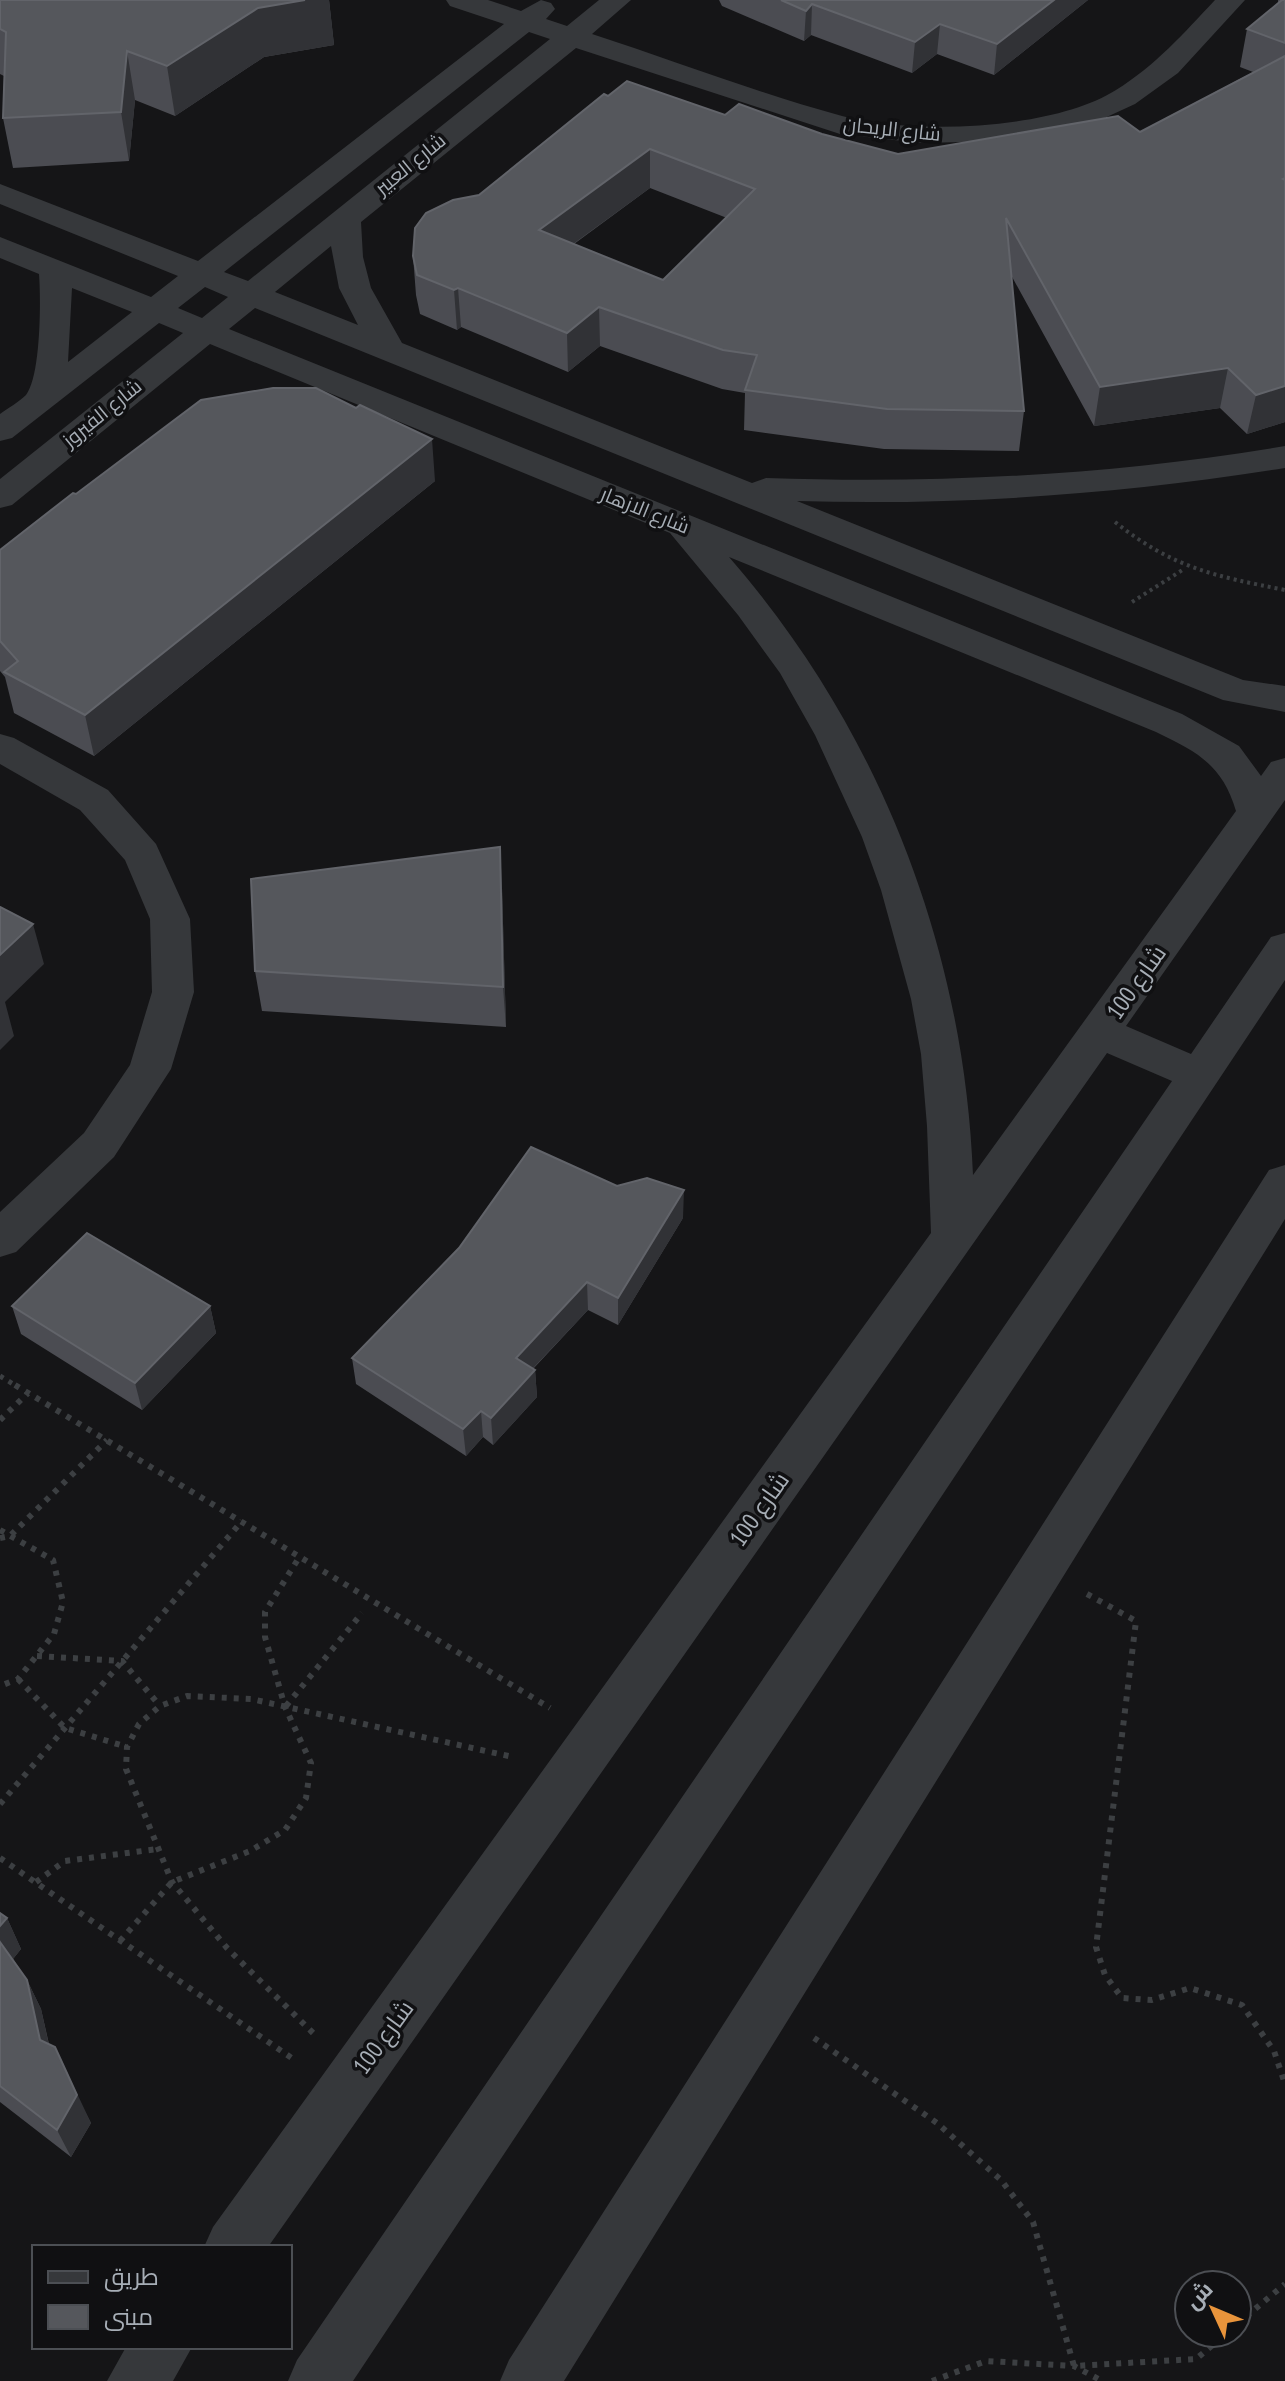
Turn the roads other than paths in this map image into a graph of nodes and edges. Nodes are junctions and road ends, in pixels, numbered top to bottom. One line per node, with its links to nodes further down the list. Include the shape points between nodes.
1 (460, 0): 5 (street, شارع الريحان)
2 (553, 0): 5 (street, شارع العبير)
3 (617, 0): 6 (street, شارع العبير)
4 (1231, 0): 6 (street, شارع الريحان, via 1158,75 1123,99 1076,118 961,136 840,125)
5 (524, 22): 6 (street, شارع الريحان); 11 (street, شارع العبير)
6 (569, 37): 8 (street, شارع العبير)
7 (0, 193): 11 (street)
8 (345, 216): 12 (street, شارع العبير); 15 (street, via 346,261 360,306)
9 (0, 247): 10 (street, شارع الازهار)
10 (54, 269): 13 (street, شارع الازهار); 16 (street, via 57,331)
11 (202, 275): 12 (street); 13 (street, شارع العبير)
12 (249, 294): 14 (street, شارع العبير); 15 (street)
13 (157, 310): 14 (street, شارع الازهار); 16 (street, شارع الفيروز)
14 (205, 329): 20 (street, شارع الفيروز); 21 (street, شارع الازهار)
15 (390, 350): 19 (street)
16 (43, 397): 17 (street, شارع الفيروز)
17 (0, 431)
18 (1285, 457): 19 (street, via 1074,487 933,493)
19 (731, 487): 22 (street)
20 (0, 497)
21 (680, 524): 24 (street, شارع الازهار); 32 (street, via 746,600 806,684 857,776 898,878 929,989 948,1108)
22 (1203, 678): 23 (street, via 1236,691); 24 (street, via 1209,694 1205,708 1190,719)
23 (1285, 699)
24 (1169, 723): 27 (street, شارع الازهار, via 1231,760 1249,785)
25 (0, 747): 33 (street, via 94,800 142,854 170,919 173,992 150,1069 99,1145)
26 (1285, 771): 27 (street, شارع 100)
27 (1256, 812): 29 (street, شارع 100)
28 (1285, 948): 30 (street)
29 (1100, 1032): 30 (street); 32 (street, شارع 100)
30 (1199, 1075): 37 (street)
31 (1285, 1182): 38 (street)
32 (953, 1238): 34 (street, شارع 100)
33 (0, 1239)
34 (234, 2245)
35 (161, 2349): 36 (street)
36 (137, 2381)
37 (318, 2381)
38 (530, 2381)

